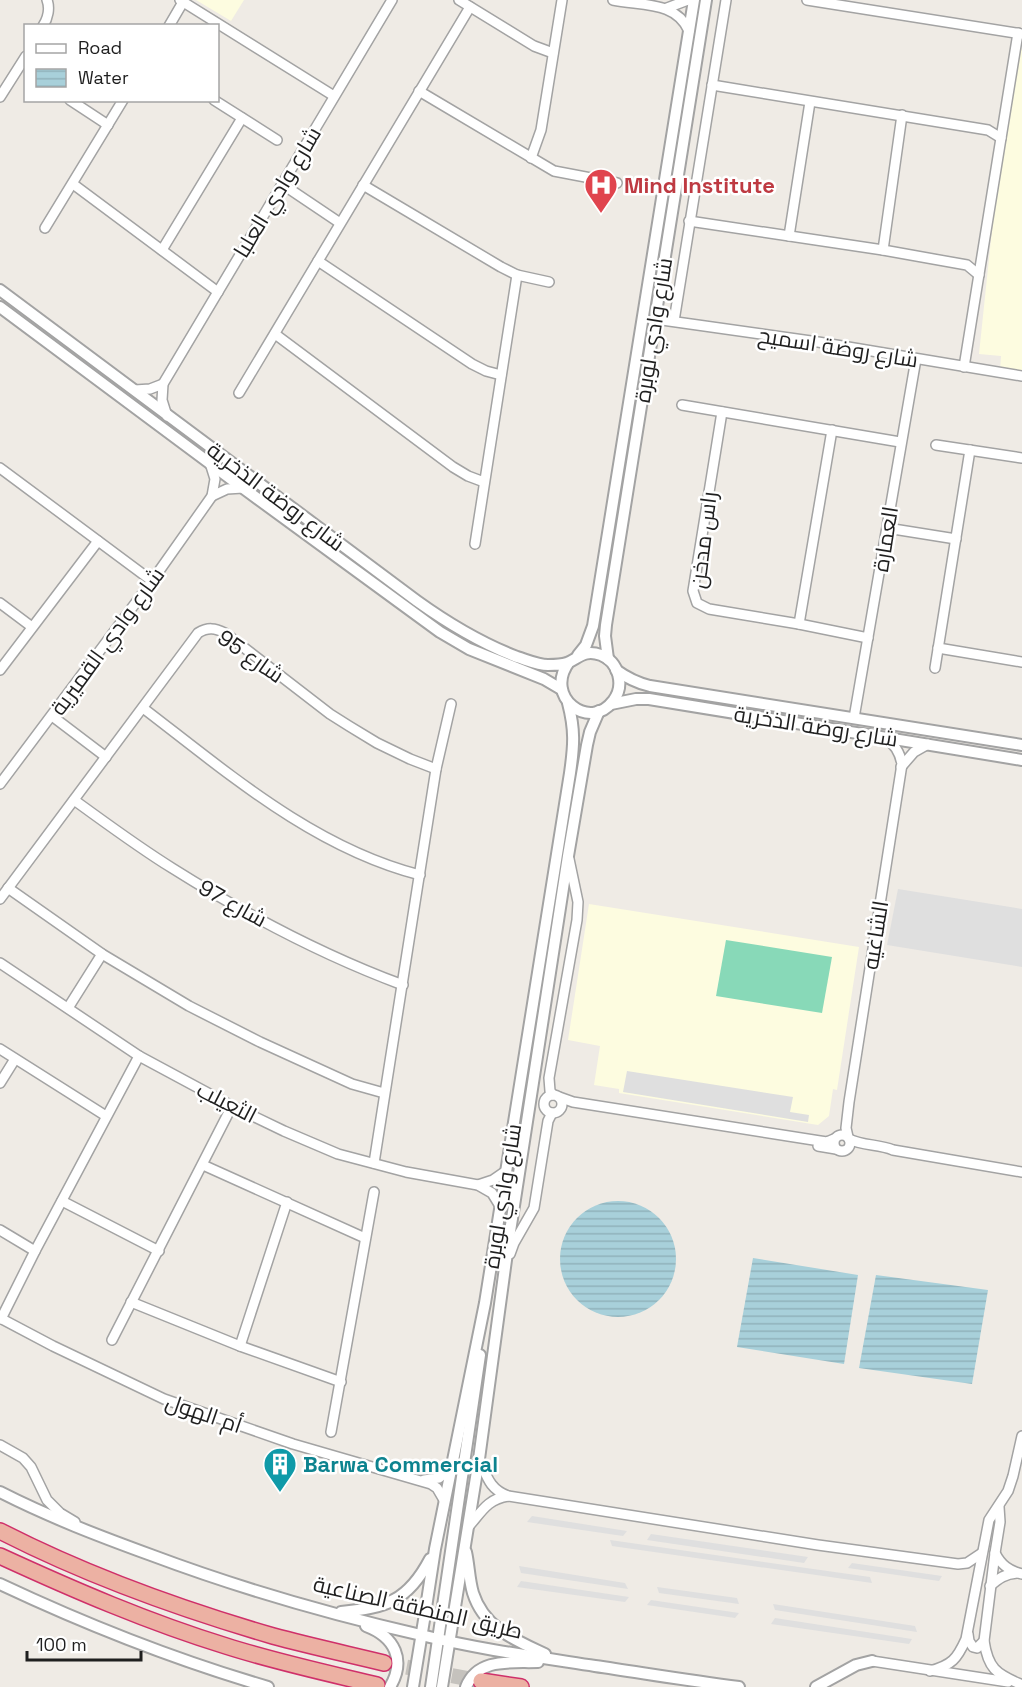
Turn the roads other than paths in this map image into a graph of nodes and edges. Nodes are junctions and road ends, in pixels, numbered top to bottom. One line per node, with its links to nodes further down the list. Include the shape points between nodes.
1 (47, 0): 15 (street)
2 (392, 0): 25 (street, شارع وادي العلبا)
3 (459, 0): 13 (street)
4 (562, 0): 21 (street)
5 (613, 0): 14 (street)
6 (688, 0): 14 (street)
7 (694, 0): 19 (street, شارع وادي لوبرة)
8 (706, 0): 58 (street, شارع وادي لوبرة)
9 (726, 0): 23 (street, شارع وادي لوبرة)
10 (807, 0): 12 (street)
11 (181, 1): 16 (street); 17 (street)
12 (828, 2): 20 (street)
13 (470, 7): 21 (street, via 534,46); 24 (street)
14 (667, 8): 19 (street, via 681,17)
15 (44, 24)
16 (170, 24)
17 (218, 24)
18 (219, 25): 25 (street)
19 (689, 32): 91 (street, شارع وادي لوبرة, via 593,626)
20 (1020, 33): 34 (street)
21 (553, 53): 38 (street, via 541,130)
22 (22, 70): 26 (street)
23 (712, 85): 30 (street); 43 (street, شارع وادي لوبرة)
24 (419, 91): 38 (street); 42 (street)
25 (334, 96): 41 (street, شارع وادي العلبا)
26 (0, 97)
27 (73, 102): 33 (street)
28 (122, 102): 33 (street)
29 (217, 102): 32 (street)
30 (810, 102): 31 (street); 46 (street)
31 (902, 115): 35 (street); 48 (street)
32 (242, 118): 37 (street); 47 (street)
33 (108, 125): 40 (street)
34 (1003, 125): 35 (street); 36 (street)
35 (988, 129): 36 (street)
36 (1001, 138): 49 (street)
37 (277, 140)
38 (531, 158): 39 (street, via 554,171)
39 (617, 183)
40 (73, 184): 45 (street); 47 (street)
41 (282, 184): 44 (street); 56 (street, شارع وادي العلبا)
42 (363, 185): 44 (street); 52 (street)
43 (689, 221): 46 (street); 59 (street, شارع وادي لوبرة)
44 (340, 223): 50 (street)
45 (45, 228)
46 (789, 236): 48 (street)
47 (162, 250): 56 (street)
48 (883, 250): 51 (street)
49 (982, 258): 51 (street); 53 (street)
50 (318, 261): 60 (street); 63 (street, via 472,364)
51 (968, 265): 53 (street)
52 (517, 275): 54 (street); 63 (street)
53 (979, 275): 62 (street)
54 (549, 282)
55 (0, 290): 66 (street, شارع روضة الذخرية)
56 (218, 292): 65 (street, شارع وادي العلبا)
57 (0, 307): 76 (street, شارع روضة الذخرية)
58 (655, 319): 59 (street, شارع روضة اسميح); 92 (street, شارع وادي لوبرة, via 606,625)
59 (674, 321): 61 (street, شارع روضة اسميح)
60 (275, 334): 67 (street); 78 (street, via 453,467)
61 (916, 359): 62 (street, شارع روضة اسميح); 72 (street, العمارة)
62 (964, 367): 64 (street, شارع روضة اسميح)
63 (501, 375): 78 (street)
64 (1022, 376)
65 (163, 384): 66 (street); 70 (street)
66 (135, 390): 70 (street, شارع روضة الذخرية)
67 (239, 393)
68 (682, 405): 69 (street)
69 (722, 412): 71 (street); 87 (street, راس مدخن, via 694,597 709,609)
70 (167, 416): 93 (street, شارع روضة الذخرية, via 472,637 545,665)
71 (832, 430): 72 (street); 87 (street)
72 (900, 442): 81 (street, العمارة)
73 (936, 444): 74 (street)
74 (970, 450): 75 (street); 82 (street)
75 (1022, 458)
76 (210, 463): 79 (street, شارع روضة الذخرية); 80 (street)
77 (0, 468): 83 (street)
78 (484, 482): 84 (street)
79 (243, 488): 80 (street); 98 (street, شارع روضة الذخرية, via 440,632)
80 (212, 495): 85 (street, شارع وادي القميرية)
81 (887, 528): 82 (street); 89 (street, العمارة)
82 (956, 539): 90 (street)
83 (98, 541): 85 (street); 88 (street)
84 (475, 544)
85 (152, 581): 104 (street, شارع وادي القميرية)
86 (0, 603): 88 (street)
87 (799, 624): 89 (street, راس مدخن)
88 (32, 627): 96 (street)
89 (868, 638): 105 (street, العمارة)
90 (938, 648): 94 (street); 95 (street)
91 (579, 656): 92 (street, via 594,653); 93 (street)
92 (608, 659): 97 (street)
93 (568, 662): 98 (street, via 561,675)
94 (1022, 662)
95 (935, 668)
96 (0, 670)
97 (616, 670): 101 (street, via 618,692); 105 (street, شارع روضة الذخرية, via 650,687)
98 (561, 689): 99 (street)
99 (568, 703): 103 (street, via 582,712); 141 (street, شارع وادي لوبرة, via 574,742)
100 (451, 704): 112 (street)
101 (611, 704): 103 (street); 106 (street, شارع روضة الذخرية, via 649,699)
102 (143, 708): 109 (street, شارع 95); 112 (street, شارع 95, via 198,633 217,629 349,726); 116 (street, via 273,806 360,855)
103 (599, 711): 115 (street, شارع وادي لوبرة, via 587,745)
104 (52, 716): 109 (street); 113 (street, شارع وادي القميرية)
105 (854, 718): 108 (street, شارع روضة الذخرية)
106 (885, 738): 107 (street, شارع روضة الذخرية); 111 (street, via 898,751)
107 (928, 744): 110 (street, شارع روضة الذخرية); 111 (street, via 914,752)
108 (1022, 745)
109 (106, 757): 114 (street, شارع 95)
110 (1022, 760)
111 (902, 767): 129 (street, الشاغيه)
112 (436, 769): 116 (street)
113 (0, 784)
114 (74, 800): 117 (street, شارع 95); 121 (street, شارع 97, via 221,897 340,960)
115 (568, 856): 128 (street, via 578,902 549,1077 550,1091); 154 (street, شارع وادي لوبرة)
116 (420, 875): 121 (street)
117 (8, 888): 118 (street, شارع 95); 119 (street)
118 (0, 899)
119 (102, 954): 122 (street); 127 (street, via 189,1006 260,1042 352,1084)
120 (0, 963): 122 (street, الثعيلب)
121 (403, 986): 127 (street)
122 (68, 1008): 124 (street, الثعيلب)
123 (0, 1049): 125 (street)
124 (139, 1056): 130 (street, الثعيلب); 133 (street)
125 (15, 1059): 126 (street); 133 (street)
126 (0, 1083)
127 (384, 1093): 139 (street)
128 (556, 1096): 131 (street); 132 (street, via 547,1097 544,1103); 134 (street, via 573,1102 820,1141)
129 (849, 1104): 134 (street, الشاغيه); 135 (street, الشاغيه)
130 (232, 1106): 139 (street, الثعيلب, via 338,1154); 140 (street)
131 (561, 1107): 132 (street); 136 (street)
132 (552, 1113): 154 (street, via 534,1208 510,1251)
133 (106, 1116): 145 (street)
134 (835, 1137): 135 (street, via 841,1134); 136 (street)
135 (849, 1138): 137 (street); 138 (street)
136 (836, 1149): 137 (street)
137 (847, 1149): 138 (street)
138 (893, 1150): 142 (street)
139 (374, 1163): 143 (street, الثعيلب)
140 (203, 1164): 146 (street); 151 (street)
141 (506, 1171): 143 (street); 147 (street, شارع وادي لوبرة)
142 (1022, 1172)
143 (478, 1185): 147 (street, via 492,1193)
144 (374, 1192): 149 (street)
145 (62, 1201): 150 (street); 151 (street)
146 (286, 1202): 149 (street); 157 (street)
147 (500, 1206): 153 (street, شارع وادي لوبرة)
148 (0, 1230): 150 (street)
149 (365, 1238): 158 (street)
150 (35, 1251): 155 (street)
151 (159, 1251): 152 (street)
152 (131, 1302): 156 (street); 157 (street)
153 (485, 1303): 163 (street, شارع وادي لوبرة); 187 (street, via 476,1390)
154 (500, 1309): 162 (street, شارع وادي لوبرة)
155 (1, 1318): 164 (street, أم الهول, via 164,1399 292,1444)
156 (112, 1340)
157 (240, 1346): 158 (street)
158 (341, 1382): 159 (street)
159 (331, 1432)
160 (1022, 1436): 168 (street, via 1013,1476)
161 (0, 1445): 172 (street, طريق المنطقة الصناعية, via 31,1467 53,1506)
162 (479, 1459): 166 (street, via 493,1488); 170 (street, شارع وادي لوبرة)
163 (450, 1469): 164 (street, via 439,1478); 167 (street, شارع وادي لوبرة)
164 (419, 1480): 167 (street, أم الهول, via 437,1488)
165 (0, 1492): 172 (street, طريق المنطقة الصناعية)
166 (508, 1496): 170 (street, via 491,1501); 179 (street)
167 (444, 1500): 175 (street, شارع وادي لوبرة)
168 (999, 1507): 176 (street, via 991,1516); 177 (street)
169 (0, 1523): 173 (highway)
170 (469, 1526): 174 (street, شارع وادي لوبرة)
171 (0, 1531): 173 (highway)
172 (95, 1535): 184 (street, طريق المنطقة الصناعية)
173 (33, 1547): 192 (highway, via 137,1591 212,1617)
174 (465, 1547): 188 (street, شارع وادي لوبرة); 190 (street, via 472,1592 490,1623)
175 (435, 1549): 184 (street, via 422,1574 393,1601); 186 (street, شارع وادي لوبرة)
176 (982, 1553): 179 (street); 181 (street)
177 (995, 1553): 180 (street, via 1009,1570); 183 (street)
178 (0, 1556): 196 (highway, via 178,1630 269,1659)
179 (958, 1564): 181 (street)
180 (1021, 1573): 183 (street, via 1001,1576)
181 (978, 1580): 185 (street)
182 (0, 1584): 197 (street, via 113,1634)
183 (990, 1586): 189 (street)
184 (332, 1613): 186 (street, طريق المنطقة الصناعية); 196 (street, via 374,1629 388,1640 397,1654 397,1673)
185 (968, 1634): 189 (street, via 973,1647); 193 (street, via 952,1663)
186 (422, 1636): 187 (street, طريق المنطقة الصناعية); 198 (street, شارع وادي لوبرة); 199 (street, via 432,1647)
187 (437, 1639): 188 (street, طريق المنطقة الصناعية); 200 (street)
188 (449, 1641): 190 (street, طريق المنطقة الصناعية); 201 (street, شارع وادي لوبرة)
189 (984, 1641): 195 (street, via 993,1668 1004,1678)
190 (559, 1661): 202 (street, via 488,1665 472,1675); 204 (street, طريق المنطقة الصناعية)
191 (872, 1661): 193 (street); 205 (street, via 856,1665)
192 (384, 1663)
193 (930, 1671): 195 (street)
194 (481, 1681): 203 (highway)
195 (1021, 1684)
196 (383, 1686)
197 (268, 1687)
198 (413, 1687)
199 (426, 1687)
200 (430, 1687)
201 (442, 1687)
202 (466, 1687)
203 (520, 1687)
204 (739, 1687)
205 (816, 1687)

